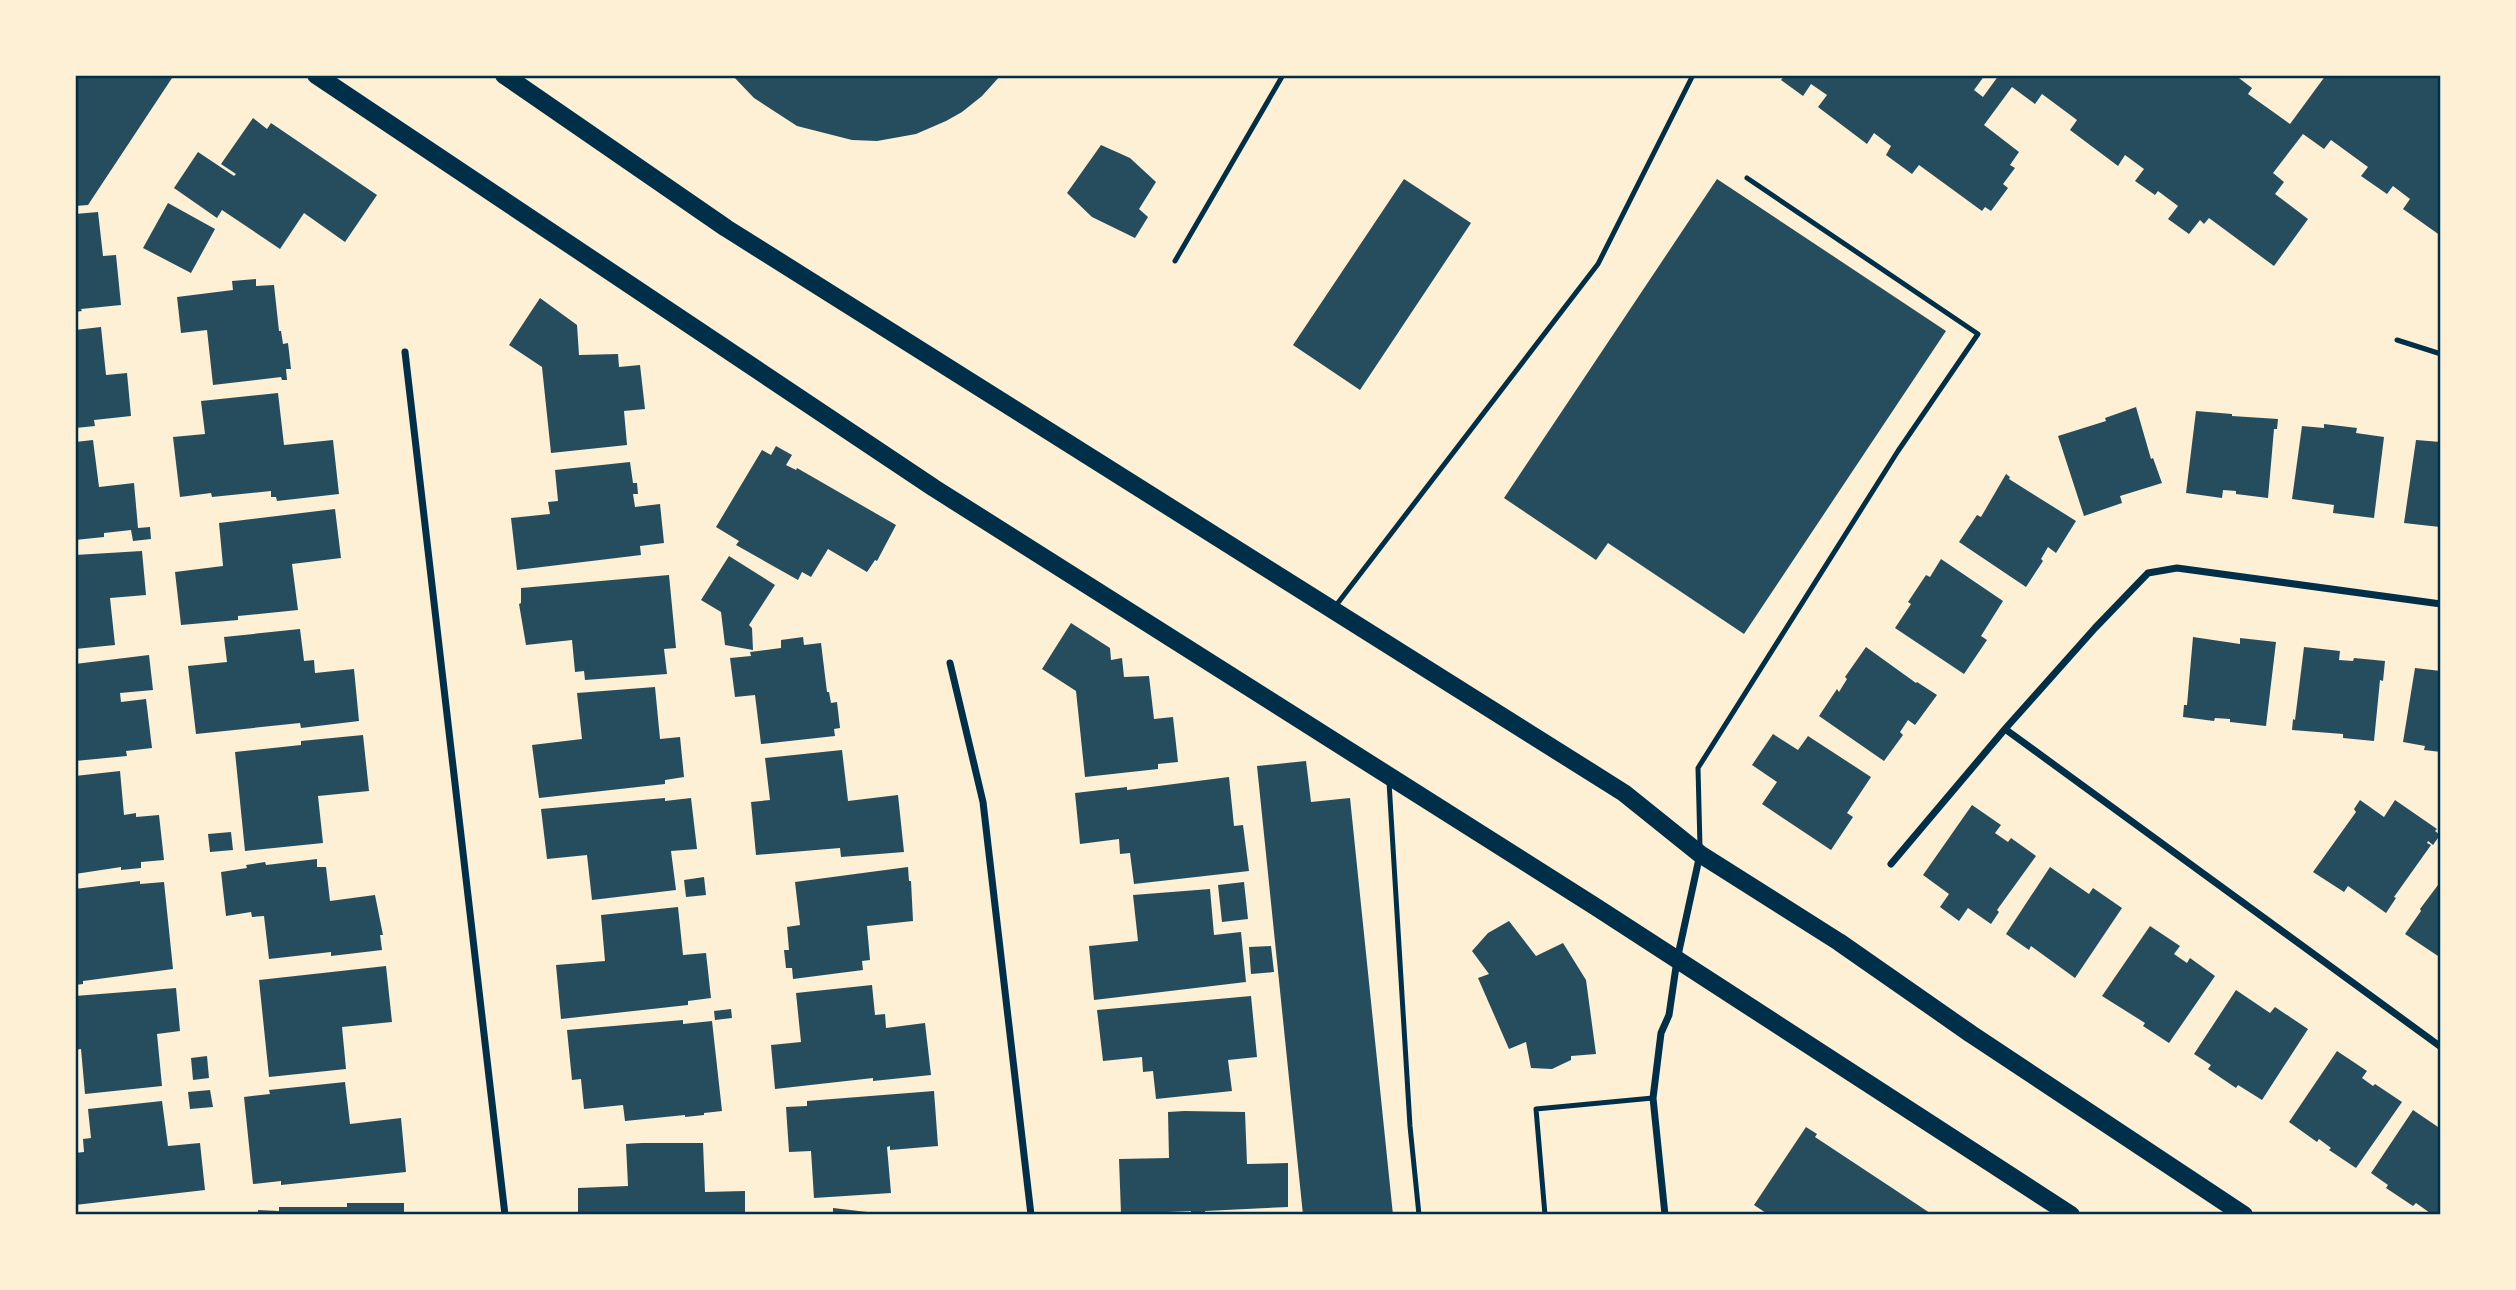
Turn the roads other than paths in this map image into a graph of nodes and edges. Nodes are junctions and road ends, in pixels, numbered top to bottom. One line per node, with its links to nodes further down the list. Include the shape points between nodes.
1 (316, 75): 14 (main road, via 934,488)
2 (504, 75): 11 (main road, via 726,228)
3 (1283, 75): 6 (lane)
4 (1693, 75): 11 (lane, via 1598,264)
5 (1747, 178): 15 (lane, via 1978,334 1898,451 1698,768)
6 (1175, 261)
7 (2397, 340): 9 (lane)
8 (405, 352): 20 (street)
9 (2441, 354)
10 (2441, 604): 13 (street, via 2177,568 2148,573)
11 (1332, 611): 15 (main road, via 1624,793)
12 (950, 663): 21 (street, via 983,802)
13 (2005, 729): 16 (street); 18 (street)
14 (1389, 775): 17 (main road); 22 (lane)
15 (1700, 854): 17 (street); 26 (main road, via 1839,942)
16 (1891, 864)
17 (1677, 960): 19 (street); 25 (main road)
18 (2441, 1047)
19 (1653, 1098): 23 (lane, via 1536,1109); 24 (street)
20 (505, 1215)
21 (1031, 1215)
22 (1419, 1215)
23 (1545, 1215)
24 (1665, 1215)
25 (2071, 1215)
26 (2244, 1215)

